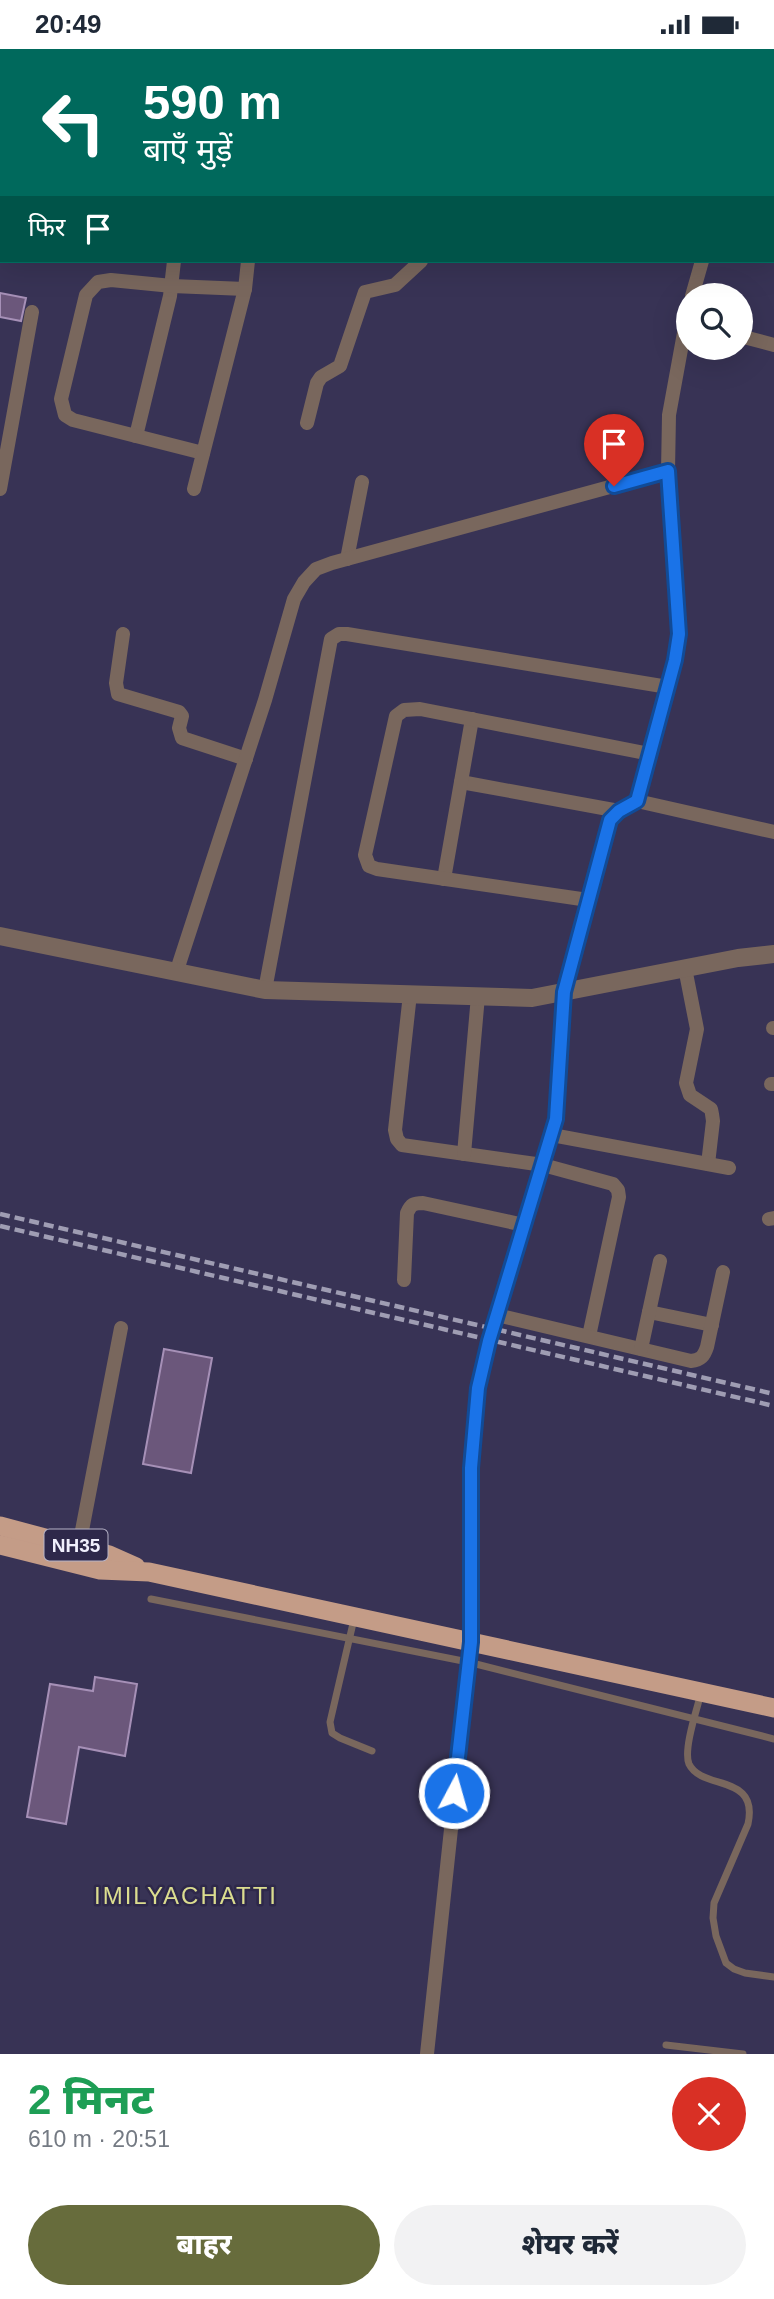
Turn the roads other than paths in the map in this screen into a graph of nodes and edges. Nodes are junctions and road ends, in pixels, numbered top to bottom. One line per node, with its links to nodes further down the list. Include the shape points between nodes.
1 (174, 263): 6 (street)
2 (248, 263): 7 (street)
3 (419, 263): 12 (street, via 395,285 365,292 340,366 317,383)
4 (701, 263): 5 (street)
5 (696, 283)
6 (172, 286): 7 (street); 13 (street); 13 (street, via 98,282 86,295 61,399 65,415 73,419)
7 (245, 289): 14 (street)
8 (32, 312): 17 (street)
9 (753, 339): 10 (street)
10 (774, 345)
11 (679, 360): 15 (street, via 669,415)
12 (307, 423)
13 (136, 436): 14 (street)
14 (204, 453): 18 (street)
15 (668, 471): 19 (street); 21 (street, via 679,634)
16 (362, 482): 19 (street)
17 (0, 489)
18 (194, 489)
19 (346, 559): 24 (street, via 316,569 294,599)
20 (123, 634): 24 (street, via 118,694 179,712 182,738)
21 (668, 687): 23 (street); 35 (street, via 347,634 331,639)
22 (472, 719): 23 (street); 25 (street); 29 (street, via 420,709 404,710 396,716 365,855 369,866 377,869)
23 (650, 754): 26 (street)
24 (246, 759): 34 (street)
25 (461, 782): 27 (street); 29 (street)
26 (637, 801): 27 (street); 28 (street)
27 (619, 811): 30 (street, via 610,820)
28 (774, 832)
29 (444, 879): 30 (street)
30 (587, 900): 36 (street)
31 (0, 936): 34 (street)
32 (774, 954): 33 (street)
33 (685, 968): 36 (street); 41 (street, via 697,1029 687,1083 691,1095 712,1114)
34 (177, 970): 35 (street)
35 (265, 990): 37 (street)
36 (564, 992): 38 (street, via 532,998); 39 (street, via 556,1119)
37 (410, 994): 38 (street); 40 (street, via 397,1139 402,1145)
38 (478, 996): 40 (street)
39 (551, 1135): 41 (street); 42 (street)
40 (464, 1154): 42 (street)
41 (708, 1164): 43 (street)
42 (543, 1165): 44 (street); 52 (street, via 613,1184 618,1190)
43 (729, 1168)
44 (524, 1225): 47 (street, via 415,1203 407,1213); 49 (street)
45 (660, 1261): 48 (street)
46 (723, 1272): 50 (street)
47 (404, 1280)
48 (649, 1312): 50 (street); 53 (street)
49 (497, 1315): 52 (street); 61 (street, via 478,1388 472,1455)
50 (712, 1325): 53 (street, via 705,1355 698,1360)
51 (121, 1328): 56 (street)
52 (589, 1336): 53 (street)
53 (641, 1349)
54 (0, 1526): 56 (highway, NH35)
55 (0, 1545): 57 (highway, NH35, via 100,1570)
56 (79, 1546): 57 (highway, NH35)
57 (149, 1572): 59 (highway, NH35)
58 (151, 1599): 60 (lane)
59 (354, 1618): 60 (lane); 61 (highway, NH35)
60 (348, 1639): 62 (lane); 67 (lane, via 330,1722 332,1733)
61 (471, 1642): 62 (street); 63 (highway, NH35)
62 (468, 1662): 65 (lane); 70 (street)
63 (701, 1692): 64 (highway, NH35); 65 (lane)
64 (774, 1708)
65 (695, 1719): 66 (lane); 68 (lane, via 689,1764 695,1772 744,1795 751,1812 715,1903 716,1936 726,1963 734,1969)
66 (774, 1739)
67 (372, 1751)
68 (774, 1977)
69 (666, 2045): 71 (lane)
70 (427, 2054)
71 (743, 2054)

